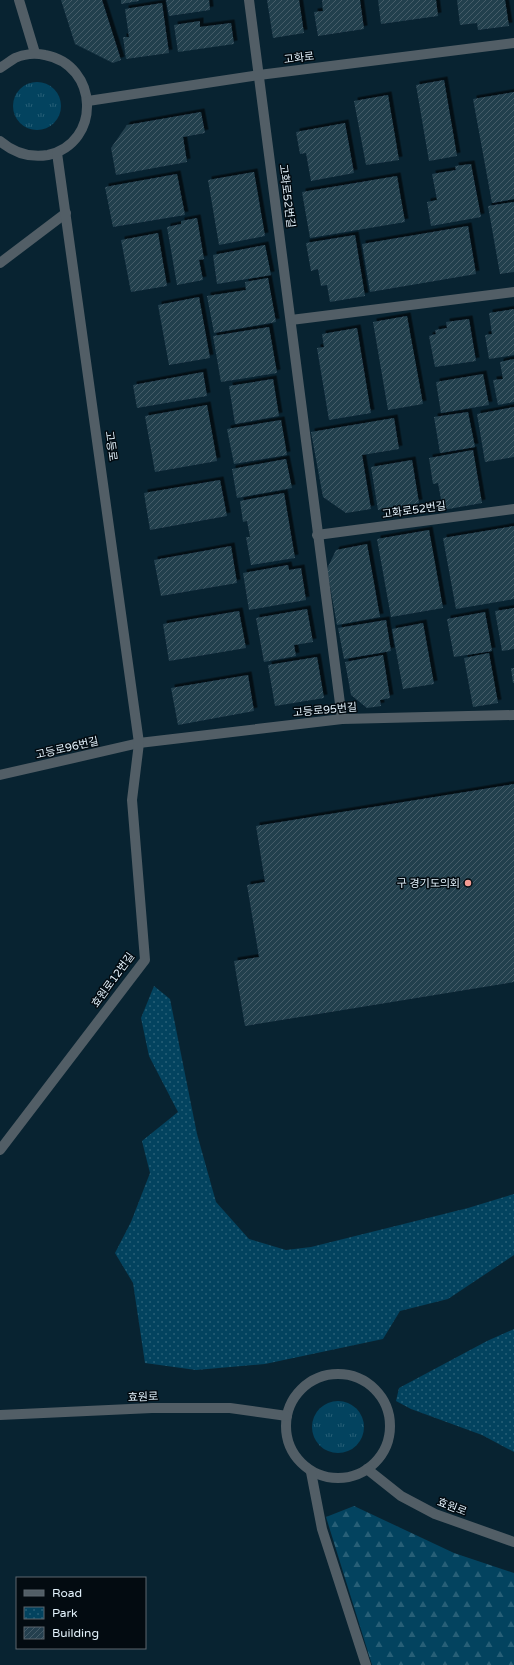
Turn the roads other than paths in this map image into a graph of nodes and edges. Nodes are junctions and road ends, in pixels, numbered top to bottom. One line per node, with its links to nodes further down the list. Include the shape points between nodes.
1 (19, 0): 4 (street)
2 (249, 0): 6 (street, 고화로52번길)
3 (514, 43): 6 (street, 고화로)
4 (36, 53): 5 (street, via 16,58); 7 (street, via 55,57 72,68 84,84)
5 (0, 68)
6 (259, 75): 7 (street, 고화로); 13 (street, 고화로52번길)
7 (88, 102): 9 (street, via 84,124 74,141)
8 (0, 142): 9 (street, via 18,153 37,157)
9 (57, 153): 10 (street, 고등로)
10 (66, 213): 11 (street); 18 (street, 고등로)
11 (0, 263)
12 (514, 292): 13 (street)
13 (291, 320): 15 (street, 고화로52번길)
14 (514, 509): 15 (street, 고화로52번길)
15 (317, 536): 17 (street, 고화로52번길)
16 (514, 715): 17 (street, 고등로95번길)
17 (342, 719): 18 (street, 고등로95번길)
18 (139, 744): 19 (street, 고등로96번길); 20 (street, 효원로12번길, via 132,800 145,960)
19 (0, 775)
20 (0, 1150)
21 (0, 1415): 22 (street, 효원로, via 152,1408 230,1408)
22 (287, 1416): 23 (street, via 295,1395 307,1383 323,1376 340,1374 356,1377 371,1386 383,1399 389,1415 390,1432 385,1450 375,1464); 24 (street, via 285,1427 288,1445 297,1460)
23 (367, 1469): 24 (street, via 361,1474 344,1479 326,1478); 25 (street, 효원로, via 401,1496 435,1514)
24 (310, 1472): 26 (street, via 315,1504)
25 (514, 1542)
26 (366, 1665)

